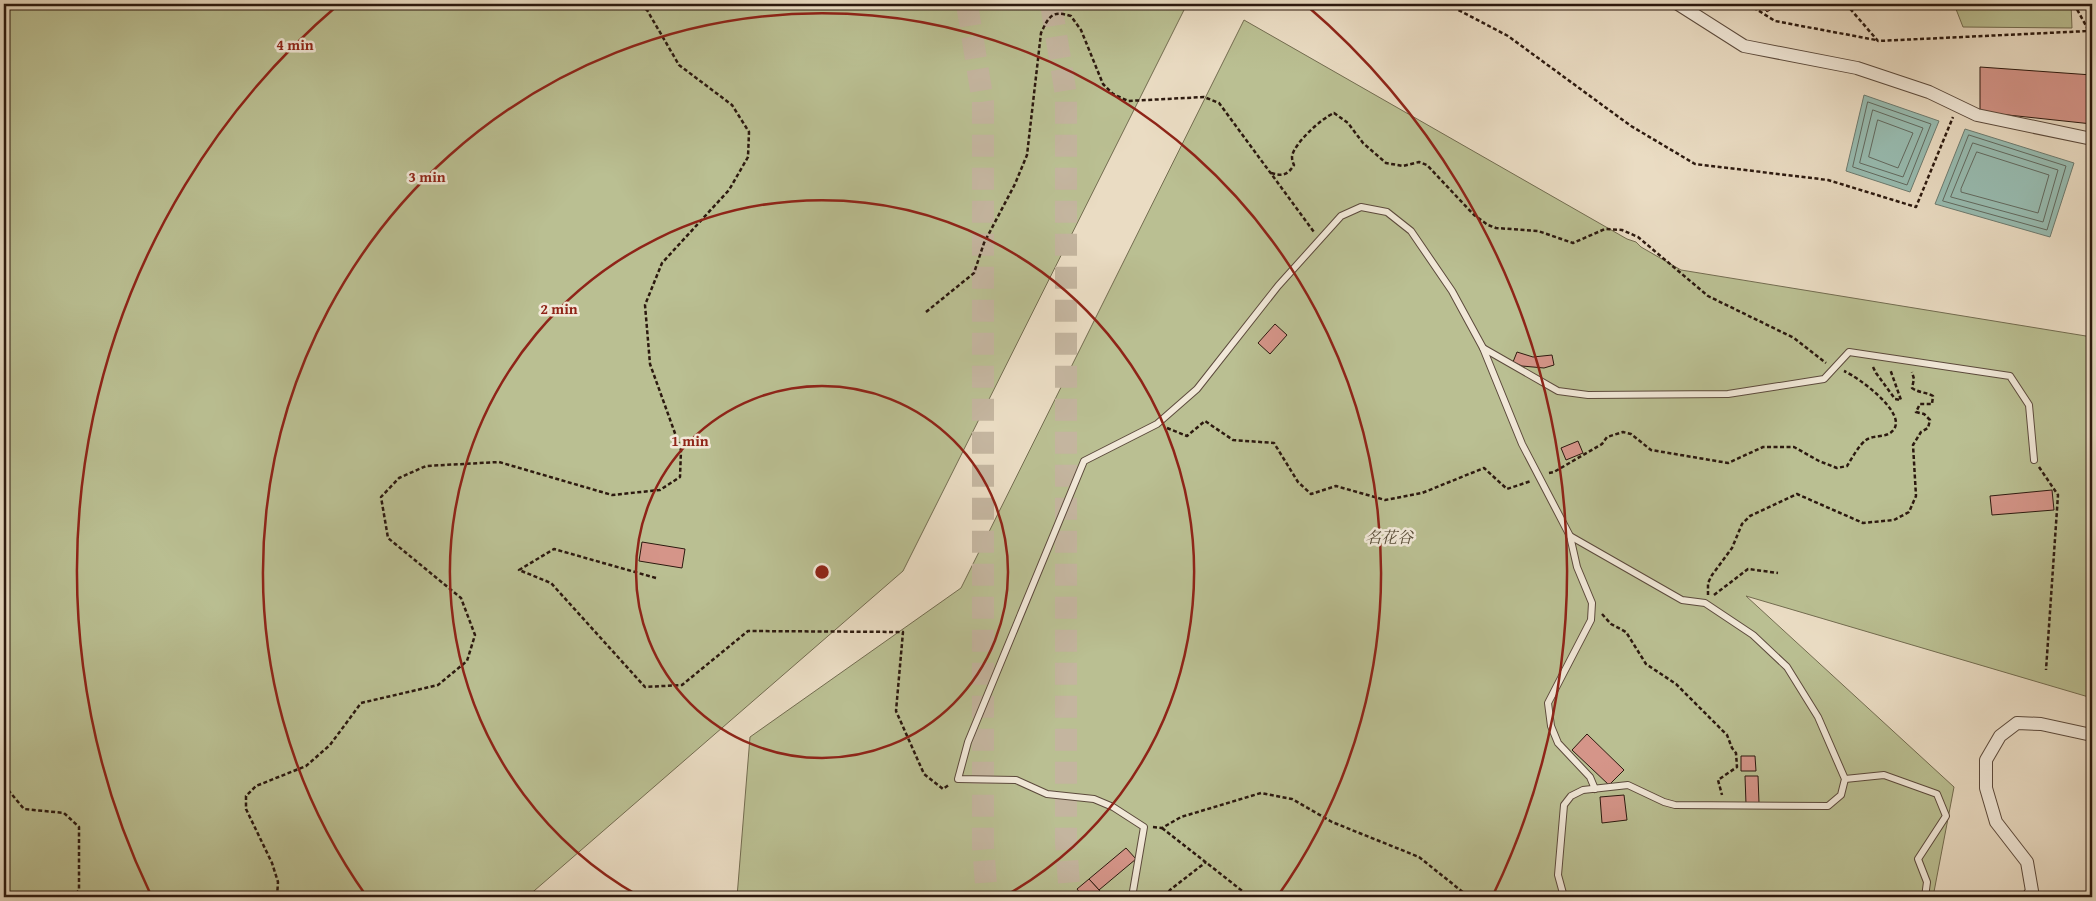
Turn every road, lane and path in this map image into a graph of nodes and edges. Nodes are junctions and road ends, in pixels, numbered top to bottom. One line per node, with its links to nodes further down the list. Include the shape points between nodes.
1 (635, 4): 39 (path, via 648,10 679,65 732,105 749,132 748,157 729,190 662,263 645,305 650,364 681,450 680,477 660,490 612,495 499,462 426,466 399,478 381,497 388,538 461,598 475,635 467,660 438,684 361,703 330,745 306,766 256,786 246,796 246,809 278,882)
2 (1447, 4): 10 (path, via 1508,36 1631,126 1695,164 1828,180 1916,207)
3 (1678, 4): 10 (street, via 1744,46 1857,68 1929,92)
4 (1748, 4): 9 (path, via 1775,21)
5 (1846, 4): 9 (path)
6 (2074, 4): 7 (path)
7 (2089, 31): 8 (path); 9 (path)
8 (2092, 38)
9 (1878, 40)
10 (1958, 106): 11 (street, via 1977,115)
11 (2092, 139)
12 (1271, 173): 13 (path); 14 (path, via 1219,103 1204,97 1128,101 1113,94 1103,84 1072,16 1055,14 1048,18 1041,33 1027,155 1016,184 984,243 974,273); 19 (path, via 1281,176 1289,172 1294,166 1292,157 1300,142 1326,116 1334,113 1386,163 1402,166 1419,162 1427,165 1474,215 1488,225 1538,231 1573,243 1605,230 1622,230 1638,238 1708,296 1794,338)
13 (1320, 239): 15 (lane, via 1340,216 1361,207 1387,212 1411,231 1452,291); 20 (lane, via 1278,286 1198,389)
14 (926, 312)
15 (1483, 348): 19 (lane, via 1558,391 1588,395 1728,394 1824,380); 22 (lane)
16 (1869, 355): 17 (lane); 17 (path, via 1876,373 1895,399 1900,400); 19 (lane, via 1849,352)
17 (1885, 358): 18 (lane)
18 (1901, 360): 21 (lane, via 2010,376 2029,405); 27 (path, via 1912,371 1912,388 1933,396 1932,404 1920,404 1916,412 1930,420 1928,428 1921,432 1913,445 1916,496 1909,512 1894,520 1863,523 1797,494 1750,516 1742,524 1732,548 1708,583 1710,592)
19 (1835, 368): 22 (path, via 1857,377 1893,411 1897,419 1890,434 1866,440 1847,466 1837,468 1819,462 1794,447 1763,447 1728,463 1651,450 1631,434 1623,432 1607,437 1602,444 1554,472)
20 (1156, 424): 22 (path, via 1187,436 1205,421 1233,440 1274,443 1298,482 1310,494 1336,486 1385,500 1422,493 1484,468 1507,489); 30 (lane, via 1084,461 968,742)
21 (2034, 460): 28 (path, via 2058,495)
22 (1538, 475): 23 (lane)
23 (1570, 536): 26 (lane, via 1577,567); 27 (lane, via 1682,600)
24 (1778, 573): 27 (path, via 1748,569)
25 (656, 578): 30 (path, via 554,549 519,570 551,583 645,687 682,685 748,631 903,632 896,711 924,774 943,789)
26 (1592, 603): 33 (lane, via 1591,620 1548,702 1551,726 1558,743 1590,778); 34 (path, via 1610,624 1626,632 1646,664 1676,684 1727,735 1736,753 1737,767 1718,780)
27 (1705, 603): 31 (lane, via 1754,635 1787,667 1818,717)
28 (2046, 670)
29 (2092, 733): 46 (street, via 2017,723 2000,736 1986,760 1986,788 1996,822 2027,862 2032,891)
30 (958, 779): 35 (lane, via 1016,780 1047,794 1094,799)
31 (1844, 779): 33 (lane, via 1840,795 1828,806 1675,804 1628,785); 45 (lane, via 1884,775 1937,794 1946,816 1918,859 1927,882)
32 (4, 785): 38 (path, via 24,809 64,813 79,827 79,890)
33 (1595, 789): 44 (lane, via 1571,796 1564,805 1558,875)
34 (1723, 798)
35 (1144, 827): 36 (path); 40 (lane)
36 (1162, 828): 37 (path); 43 (path, via 1181,817 1261,793 1292,799 1332,822 1418,857)
37 (1206, 862): 41 (path); 42 (path)
38 (73, 897)
39 (277, 897)
40 (1132, 897)
41 (1165, 897)
42 (1250, 897)
43 (1469, 897)
44 (1564, 897)
45 (1925, 897)
46 (2028, 897)

